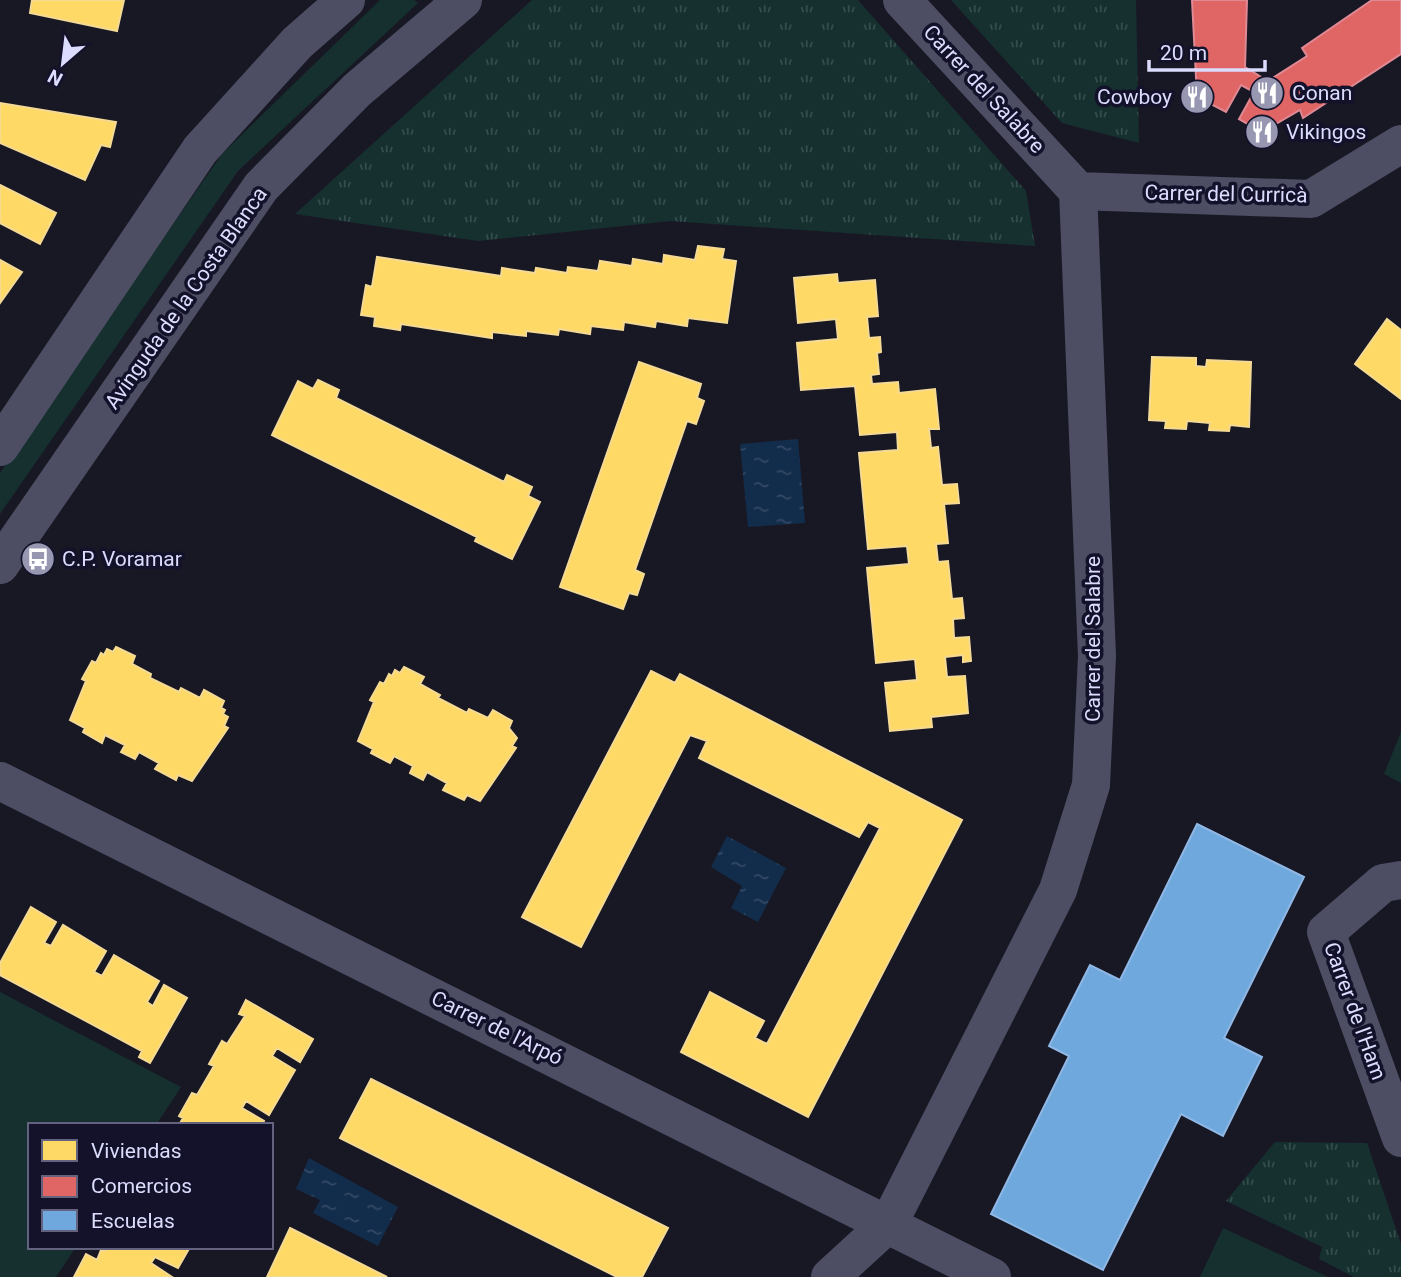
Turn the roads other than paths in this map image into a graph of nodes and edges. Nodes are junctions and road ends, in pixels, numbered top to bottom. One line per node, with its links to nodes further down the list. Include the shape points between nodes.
1 (346, 0): 6 (street, via 297,43 200,150)
2 (463, 0): 7 (street, Avinguda de la Costa Blanca, via 357,90 261,187)
3 (902, 0): 5 (street, Carrer del Salabre)
4 (1401, 144): 5 (street, Carrer del Curricà, via 1311,199)
5 (1078, 191): 11 (street, Carrer del Salabre, via 1097,656 1091,785 1058,890)
6 (0, 447)
7 (0, 565)
8 (0, 781): 11 (street, Carrer de l'Arpó)
9 (1401, 880): 10 (street, Carrer de l'Ham, via 1383,883 1326,932)
10 (1401, 1138)
11 (888, 1223): 12 (street, Carrer del Salabre); 13 (street, Carrer de l'Arpó)
12 (830, 1277)
13 (992, 1277)

